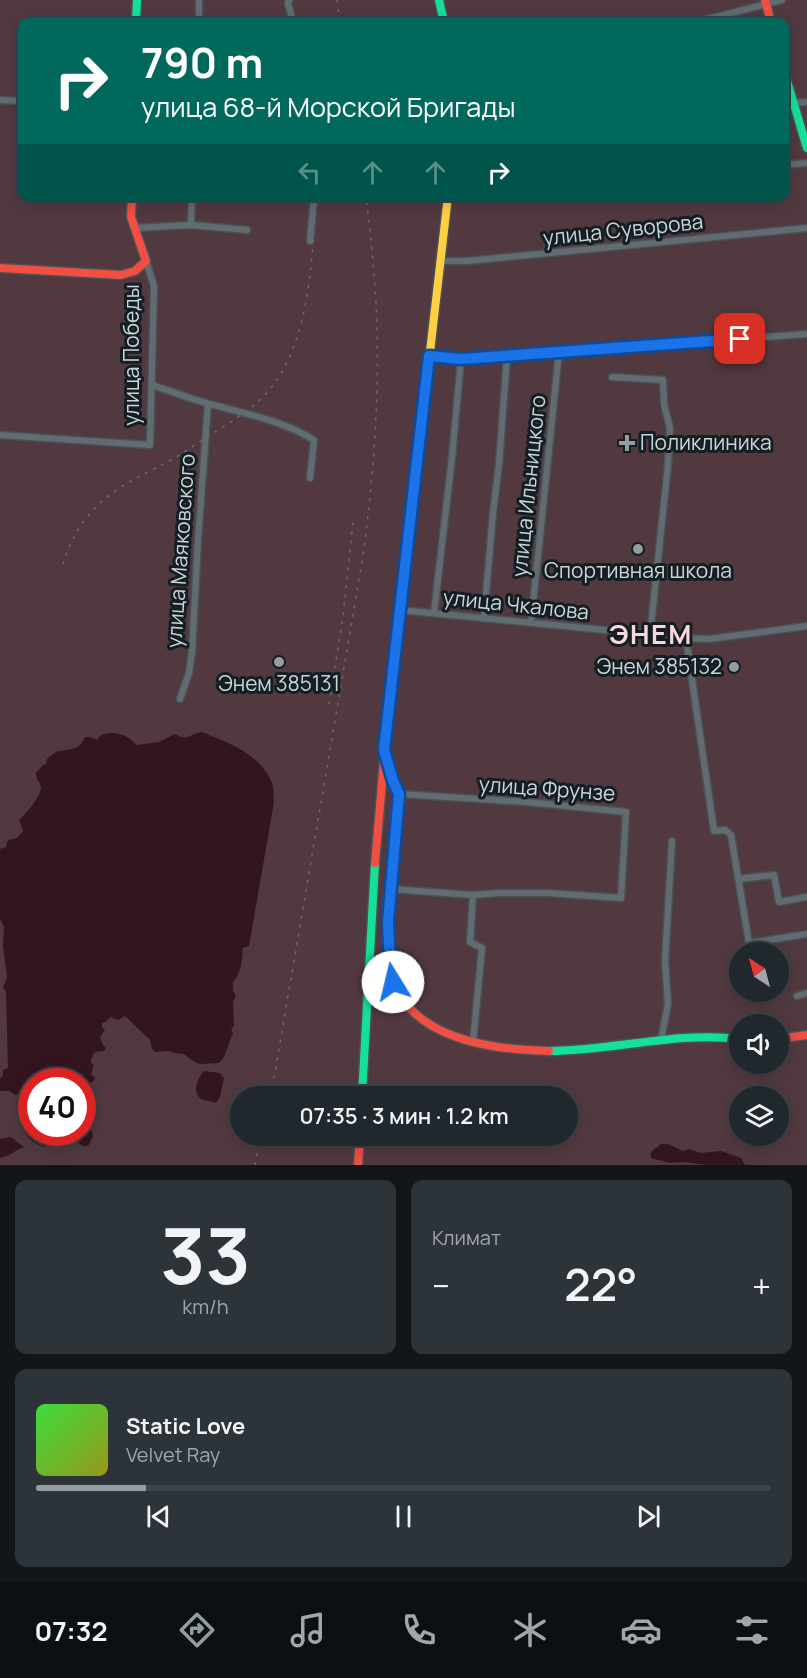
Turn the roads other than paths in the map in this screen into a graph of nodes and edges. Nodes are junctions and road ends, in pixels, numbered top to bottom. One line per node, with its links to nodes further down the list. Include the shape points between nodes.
1 (137, 0): 7 (main road)
2 (200, 0): 8 (street)
3 (289, 0): 9 (street)
4 (440, 0): 10 (main road)
5 (782, 0): 6 (street)
6 (765, 2): 11 (street); 12 (main road)
7 (136, 18)
8 (199, 18)
9 (291, 18)
10 (443, 18)
11 (710, 18)
12 (770, 18)
13 (0, 100): 14 (street)
14 (18, 101)
15 (807, 102): 16 (street)
16 (789, 104): 17 (main road)
17 (807, 148)
18 (807, 162): 19 (street)
19 (789, 164)
20 (132, 201): 25 (main road, улица Победы)
21 (192, 201): 24 (street)
22 (314, 201): 28 (street)
23 (447, 201): 30 (main road)
24 (191, 225): 25 (street); 27 (street)
25 (134, 228): 29 (main road, улица Победы)
26 (807, 228): 30 (street, улица Суворова, via 487,260)
27 (247, 230)
28 (310, 241)
29 (146, 261): 31 (main road, via 139,269 121,275); 38 (street, улица Победы, via 154,286)
30 (441, 261): 34 (main road)
31 (0, 268)
32 (807, 334): 33 (street)
33 (559, 352): 35 (street); 45 (street, улица Ильницкого)
34 (429, 356): 36 (street); 42 (main road)
35 (507, 356): 36 (street); 44 (street)
36 (461, 359): 43 (street)
37 (612, 377): 47 (street, via 663,380 670,428)
38 (153, 385): 39 (street); 40 (street, улица Победы, via 150,445)
39 (208, 404): 41 (street, via 237,410 314,440); 49 (street, улица Маяковского, via 192,652)
40 (0, 435)
41 (310, 478)
42 (400, 609): 43 (street, улица Чкалова); 50 (main road)
43 (434, 613): 44 (street, улица Чкалова)
44 (484, 617): 45 (street, улица Чкалова)
45 (531, 623): 47 (street, улица Чкалова)
46 (807, 627): 48 (street, улица Чкалова, via 709,639)
47 (650, 635): 48 (street, улица Чкалова)
48 (686, 638): 53 (street, via 714,831 724,830 731,835)
49 (180, 699)
50 (384, 750): 51 (main road); 65 (main road)
51 (399, 794): 54 (main road); 55 (street, улица Фрунзе, via 626,812 621,898 499,892)
52 (672, 841): 63 (street, via 665,962 668,1004)
53 (738, 879): 56 (street, via 774,875 779,902); 57 (street, via 749,943)
54 (390, 889): 55 (street, улица Фрунзе); 64 (main road, via 388,922 393,983 424,1022)
55 (473, 895): 64 (street, via 470,942 482,948)
56 (807, 897)
57 (807, 934)
58 (807, 993): 59 (street)
59 (797, 996)
60 (807, 1035): 62 (main road)
61 (729, 1037): 63 (main road)
62 (789, 1037)
63 (661, 1040): 64 (main road, via 538,1050)
64 (474, 1042)
65 (363, 1086)
66 (359, 1146): 67 (main road)
67 (358, 1165)

